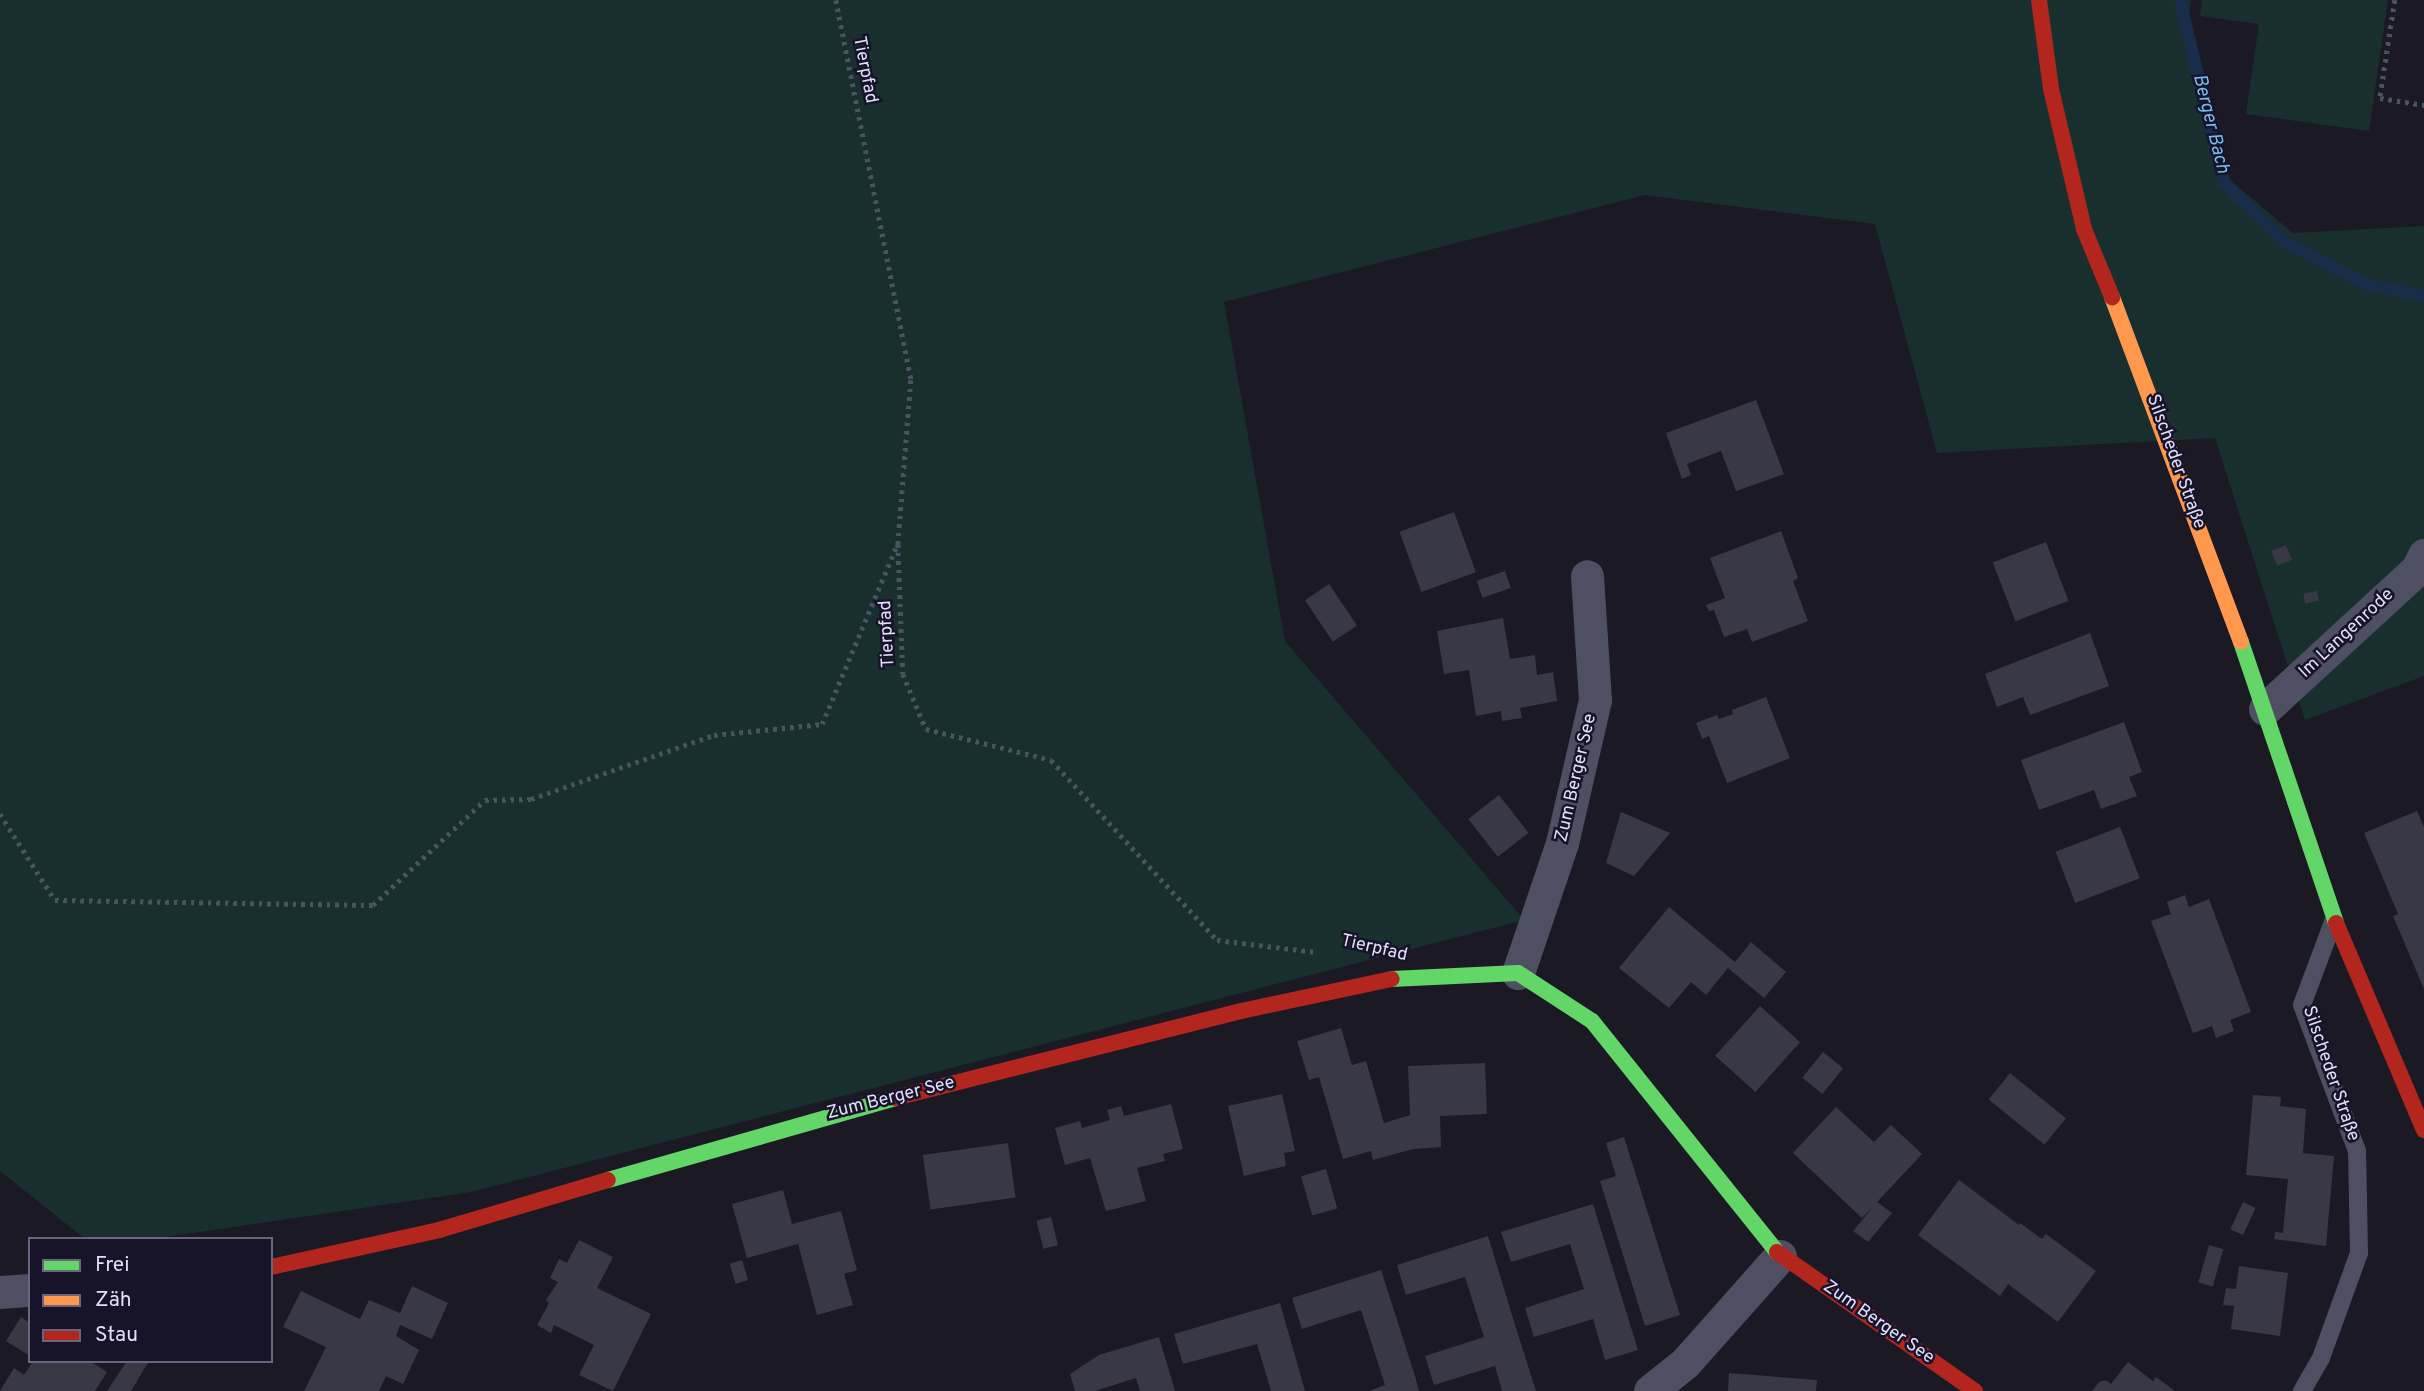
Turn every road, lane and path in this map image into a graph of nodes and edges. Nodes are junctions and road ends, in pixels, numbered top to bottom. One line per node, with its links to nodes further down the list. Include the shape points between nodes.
1 (836, 0): 5 (path, Tierpfad, via 911,380)
2 (2039, 0): 8 (street, Silscheder Straße, via 2051,89 2084,229 2136,356)
3 (2395, 0): 4 (path, via 2380,98)
4 (2424, 105)
5 (898, 544): 9 (path, via 822,724 714,735 531,799 485,800 373,905 55,900); 11 (path, Tierpfad, via 903,674 926,729 1051,760 1217,940)
6 (2424, 555): 8 (street, Im Langenrode, via 2417,569)
7 (1587, 576): 12 (street, Zum Berger See, via 1595,700 1562,843)
8 (2265, 709): 10 (street, Silscheder Straße)
9 (0, 814)
10 (2334, 919): 13 (street, Silscheder Straße); 20 (lane, Silscheder Straße, via 2302,1004 2357,1151 2359,1253 2321,1358)
11 (1323, 952)
12 (1518, 973): 14 (street, Zum Berger See, via 1592,1021); 15 (street, Zum Berger See, via 1406,976 1241,1011 832,1114 439,1230)
13 (2424, 1130)
14 (1780, 1256): 18 (street, via 1685,1363); 19 (street, Zum Berger See)
15 (273, 1266)
16 (28, 1290): 17 (street)
17 (0, 1292)
18 (1650, 1391)
19 (1975, 1391)
20 (2302, 1391)

